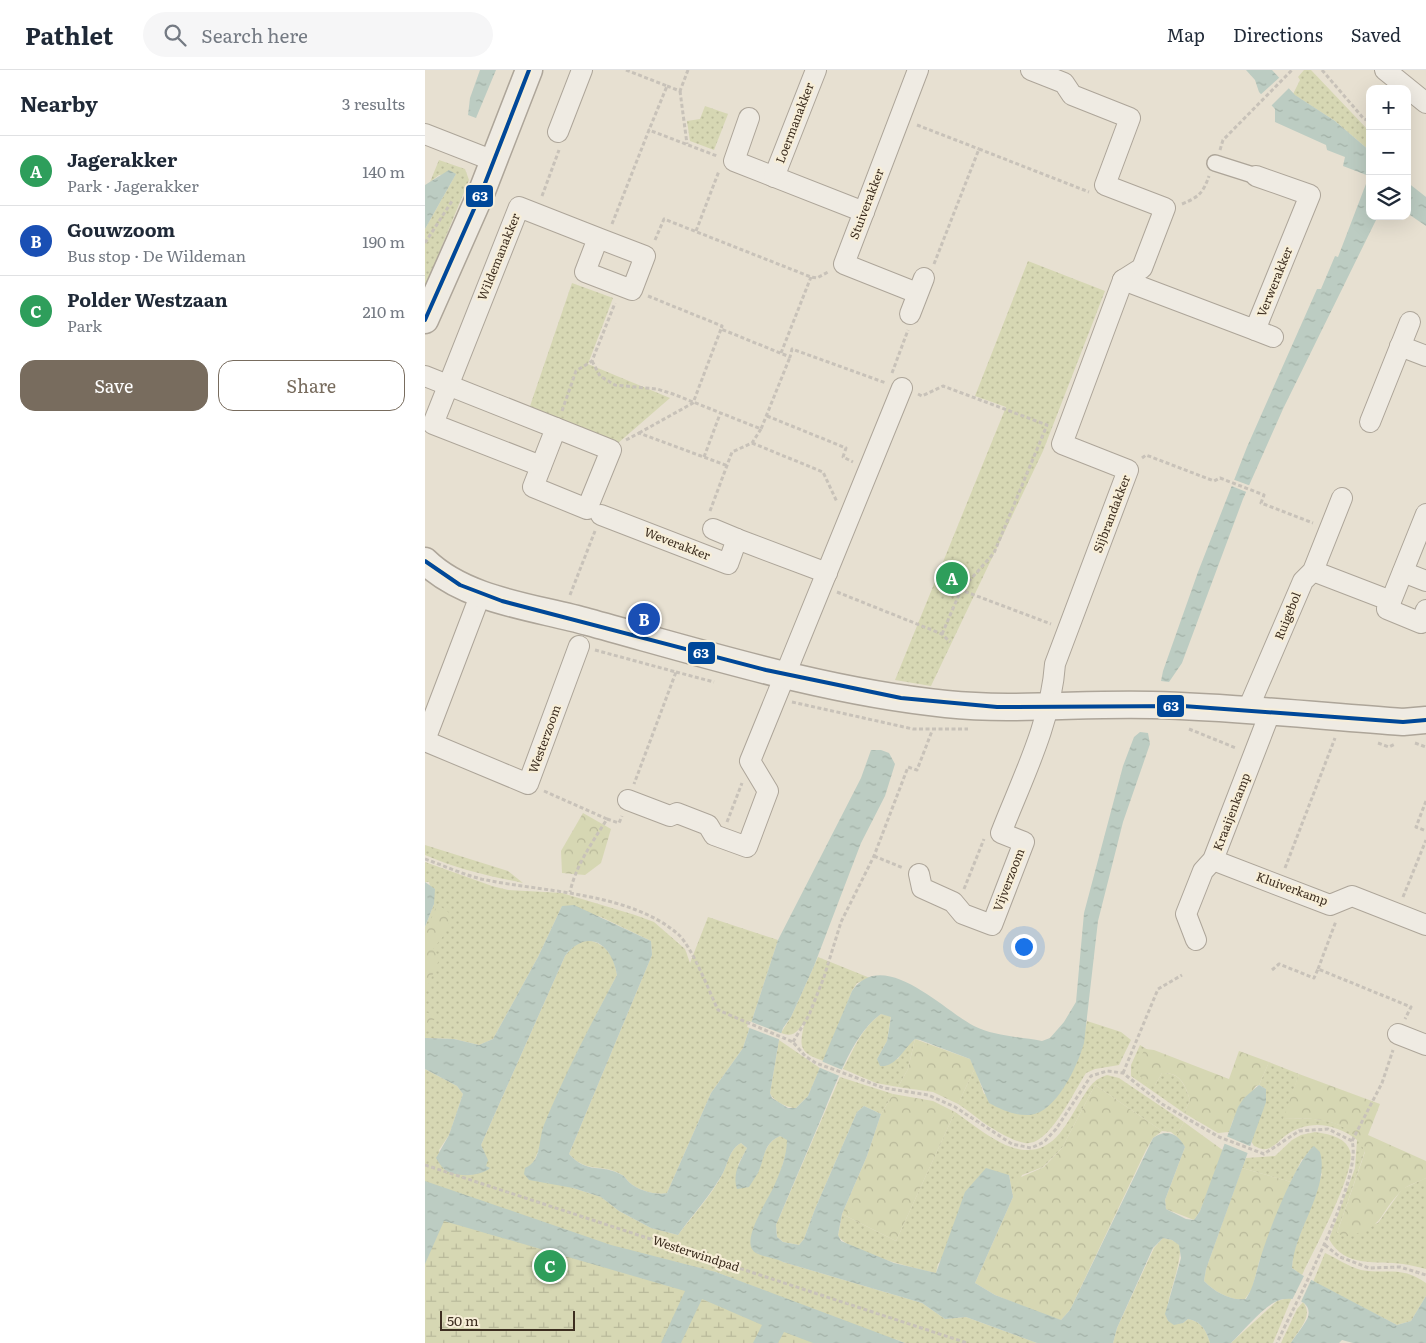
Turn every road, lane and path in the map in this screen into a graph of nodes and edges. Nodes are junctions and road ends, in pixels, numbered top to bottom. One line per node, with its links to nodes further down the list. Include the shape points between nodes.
1 (529, 70): 25 (street)
2 (582, 70): 20 (street)
3 (627, 70): 12 (path)
4 (688, 70): 13 (path)
5 (816, 70): 29 (street, Loermanakker)
6 (918, 70): 17 (street, Stuiverakker)
7 (1031, 70): 11 (street)
8 (1322, 70): 18 (path)
9 (1385, 70): 15 (street)
10 (1291, 71): 14 (path)
11 (1067, 76): 38 (street, via 1072,95 1130,118 1105,185 1165,208 1141,268)
12 (667, 86): 13 (path); 19 (path)
13 (680, 91): 22 (path)
14 (1262, 100)
15 (1426, 103)
16 (749, 118): 29 (street, Loermanakker, via 733,161)
17 (900, 118): 23 (path); 31 (street, Stuiverakker)
18 (1366, 120)
19 (649, 130): 22 (path); 34 (path)
20 (558, 132): 32 (path, via 565,136)
21 (426, 136): 25 (street)
22 (687, 144): 24 (path)
23 (979, 149): 30 (path); 39 (path)
24 (724, 158)
25 (494, 161): 41 (street)
26 (1215, 163): 28 (street, Verwerakker)
27 (720, 167): 33 (path)
28 (1256, 176): 38 (street, Verwerakker, via 1310,195 1264,334)
29 (774, 177): 31 (street, Loermanakker)
30 (1095, 195)
31 (863, 212): 36 (street, Stuiverakker)
32 (535, 213): 34 (street, Wildemanakker); 51 (street, Wildemanakker, via 519,207)
33 (695, 231): 35 (path, via 665,219); 37 (path)
34 (602, 239): 35 (street, Wildemanakker); 40 (street, via 585,272)
35 (645, 256): 40 (street)
36 (844, 264): 37 (path, via 817,278); 39 (street)
37 (811, 277): 46 (path)
38 (1123, 280): 66 (street, Sijbrandakker, via 1062,444)
39 (924, 281): 42 (street)
40 (626, 288): 44 (path, via 722,326); 49 (path)
41 (425, 320)
42 (909, 321): 52 (path)
43 (1410, 322): 45 (street)
44 (721, 330): 46 (path); 53 (path)
45 (1400, 346): 47 (street); 56 (street)
46 (781, 353): 48 (path)
47 (1426, 356)
48 (790, 357): 52 (path, via 793,349); 55 (path)
49 (592, 361): 53 (path, via 600,376 615,385 657,390); 57 (path, via 576,371)
50 (425, 376): 51 (street)
51 (448, 386): 57 (street); 63 (street, Wildemanakker, via 433,424)
52 (895, 386): 65 (street); 79 (path, via 922,396 943,386 1047,425 994,553)
53 (693, 403): 54 (path); 59 (path)
54 (720, 414): 58 (path); 62 (path)
55 (767, 416): 58 (path); 65 (path, via 846,448 843,457)
56 (1370, 422)
57 (556, 428): 61 (street); 63 (street)
58 (761, 429): 60 (path)
59 (639, 432): 61 (path); 62 (path)
60 (752, 443): 64 (path, via 732,452); 71 (path, via 823,472)
61 (611, 450): 63 (street, via 587,509 533,487)
62 (704, 457): 64 (path)
63 (541, 466)
64 (727, 466): 70 (path)
65 (871, 469): 71 (street)
66 (1128, 470): 72 (path, via 1146,455 1214,481 1220,478 1264,495 1261,503); 84 (street, Sijbrandakker)
67 (1342, 498): 72 (street, Ruigebol)
68 (1426, 514): 76 (street)
69 (601, 515): 73 (street, Weverakker, via 728,564); 83 (path)
70 (710, 523): 73 (street)
71 (847, 525): 77 (street)
72 (1330, 530): 75 (street, Ruigebol)
73 (737, 539): 77 (street)
74 (425, 561): 80 (street, via 443,576)
75 (1313, 571): 81 (street); 90 (street, Ruigebol, via 1303,581)
76 (1403, 572): 78 (street); 81 (street)
77 (825, 580): 85 (path); 88 (street)
78 (1426, 581)
79 (961, 590): 84 (path); 85 (path)
80 (481, 593): 83 (street); 91 (street, Westerzoom)
81 (1391, 601): 82 (street, via 1387,609 1421,623)
82 (1426, 610)
83 (563, 615): 88 (street)
84 (1067, 630): 89 (street, Sijbrandakker, via 1055,664)
85 (942, 634): 86 (path)
86 (950, 642)
87 (579, 646): 99 (street, Westerzoom)
88 (786, 674): 89 (street, via 899,698 947,704); 98 (street)
89 (1048, 706): 90 (street, via 1150,705); 103 (street)
90 (1259, 710): 92 (street, via 1403,722); 97 (street, Kraaijenkamp)
91 (429, 715): 96 (street, Westerzoom)
92 (1426, 720)
93 (1185, 728): 97 (path)
94 (1339, 728): 110 (path)
95 (932, 731): 106 (path, via 917,770 908,767)
96 (425, 741): 99 (street, Westerzoom)
97 (1253, 755): 108 (street, Kraaijenkamp)
98 (750, 761): 104 (path); 104 (street, via 768,791 747,847)
99 (529, 784): 111 (path, via 607,820 583,857)
100 (628, 800): 104 (street, via 670,816 677,813 708,825)
101 (1426, 801): 102 (path, via 1416,827)
102 (1426, 831)
103 (1001, 832): 113 (path, via 989,828); 113 (street, Vijverzoom, via 1024,842 992,924 963,914)
104 (721, 838)
105 (1426, 840): 114 (path)
106 (873, 856): 109 (path); 121 (path, via 841,922 809,1015)
107 (425, 859): 111 (path, via 483,880 537,890)
108 (1213, 860): 110 (street, Kluiverkamp); 116 (street, Kraaijenkamp, via 1203,872 1186,914)
109 (919, 874): 113 (street, Vijverzoom, via 922,888)
110 (1279, 885): 112 (street, Kluiverkamp, via 1330,905)
111 (570, 892): 121 (path, via 651,917 680,936 718,1010)
112 (1345, 899): 114 (street, Kluiverkamp, via 1352,896); 118 (path)
113 (957, 906)
114 (1397, 913): 115 (street, Kluiverkamp)
115 (1426, 925)
116 (1195, 940)
117 (1272, 970): 118 (path, via 1279,964 1314,978)
118 (1318, 970): 120 (path, via 1411,1007)
119 (1182, 975): 123 (path, via 1158,989)
120 (1398, 1034): 122 (street); 124 (path, via 1382,1083)
121 (793, 1042): 123 (path, via 816,1063 884,1088 928,1095 955,1107 1012,1144 1031,1148 1044,1142 1056,1129 1091,1076 1107,1071)
122 (1426, 1045)
123 (1123, 1073): 124 (path, via 1162,1104 1219,1137 1257,1152 1264,1154 1299,1130 1328,1128)
124 (1352, 1141): 126 (path, via 1354,1165)
125 (425, 1165): 128 (path, Westerwindpad)
126 (1325, 1245): 127 (path, via 1340,1257 1369,1268 1400,1267); 129 (path)
127 (1426, 1275)
128 (967, 1343)
129 (1277, 1343)

